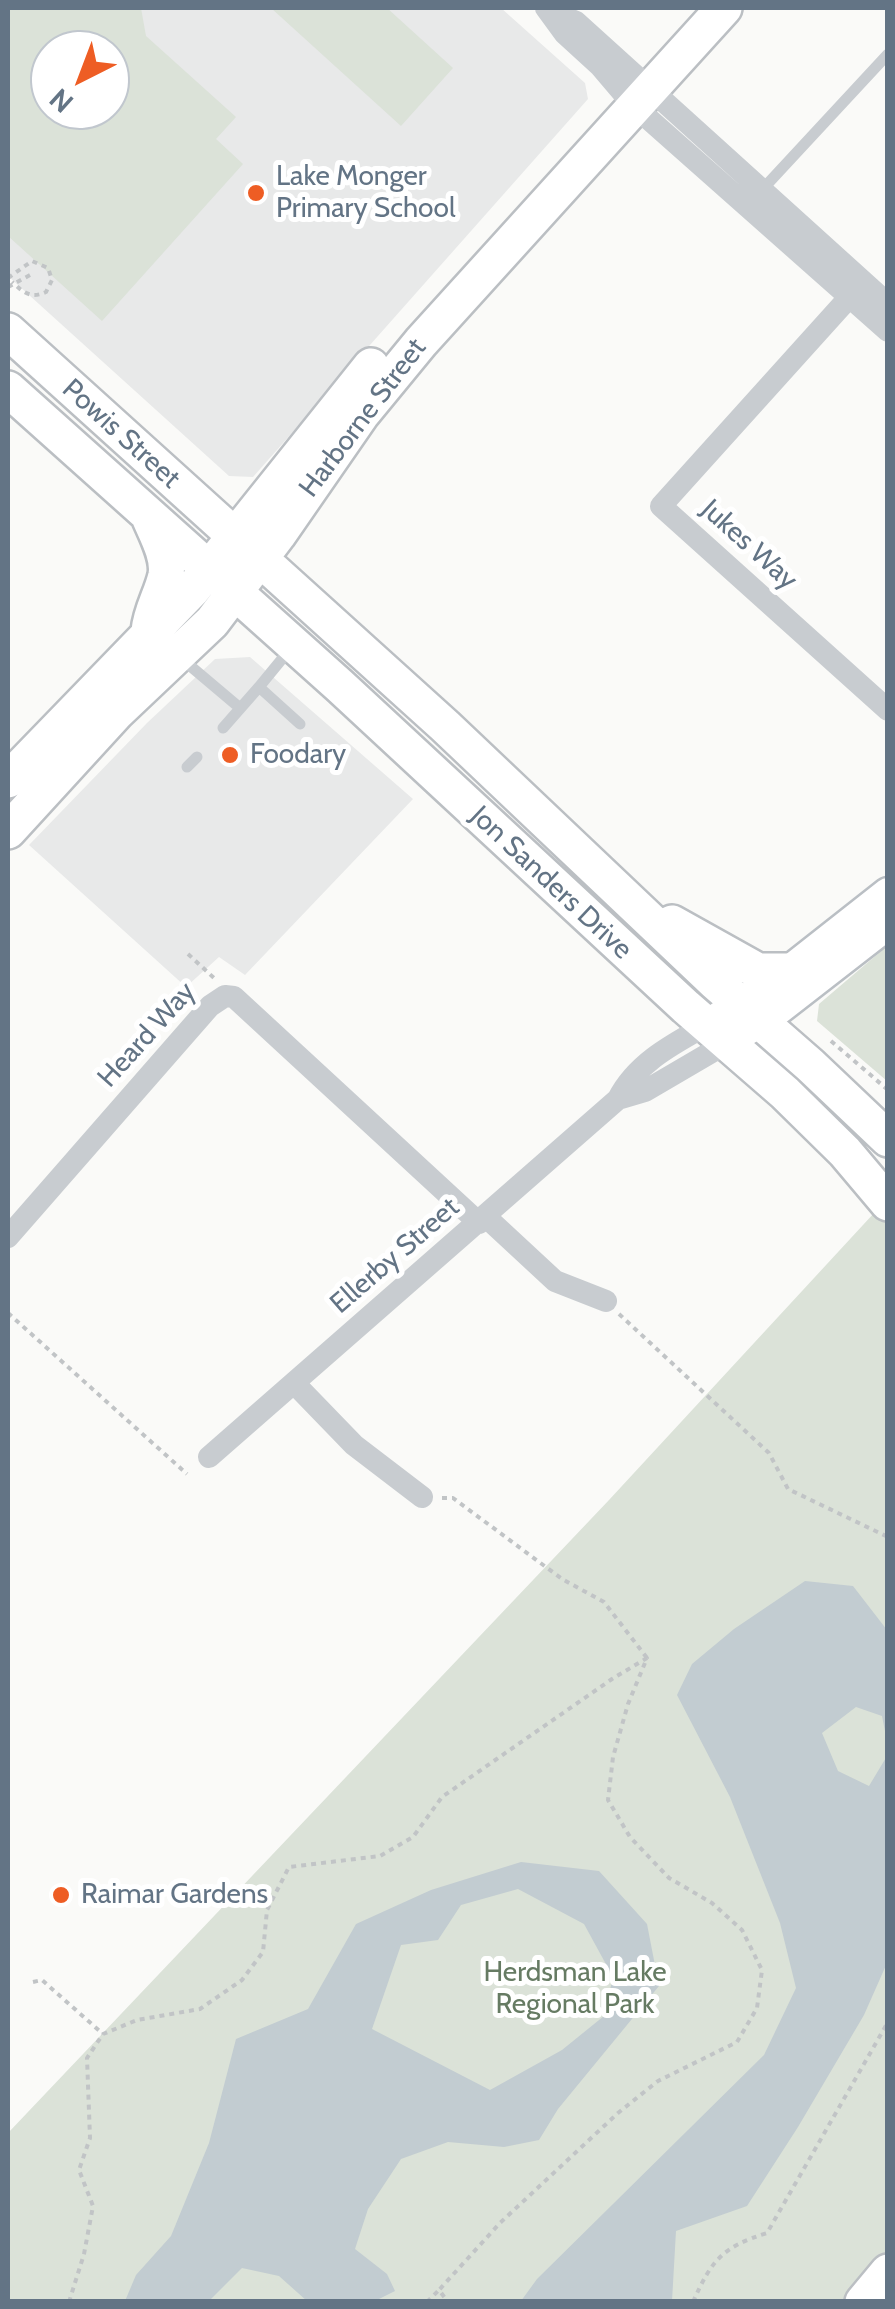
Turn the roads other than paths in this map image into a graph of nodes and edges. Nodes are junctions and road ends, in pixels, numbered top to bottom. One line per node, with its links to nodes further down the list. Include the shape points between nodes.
1 (699, 8): 5 (main road, Harborne Street)
2 (724, 8): 5 (main road, Harborne Street)
3 (548, 9): 5 (street, via 565,34)
4 (888, 54): 6 (lane)
5 (634, 90): 6 (street); 11 (main road, Harborne Street, via 342,399); 13 (main road, Harborne Street)
6 (754, 198): 7 (street)
7 (875, 305): 19 (street, Jukes Way, via 661,506)
8 (8, 331): 10 (main road, Powis Street)
9 (8, 388): 12 (main road, Powis Street)
10 (132, 444): 11 (main road, via 176,460 227,496); 13 (main road, Powis Street)
11 (274, 486): 13 (main road, Harborne Street)
12 (147, 514): 14 (main road, Powis Street); 16 (main road, via 167,572 152,610)
13 (248, 548): 14 (main road, Harborne Street); 26 (main road, Jon Sanders Drive)
14 (222, 580): 15 (main road, Jon Sanders Drive); 16 (main road, Harborne Street)
15 (294, 645): 17 (lane); 31 (main road, Jon Sanders Drive)
16 (162, 646): 18 (lane); 24 (main road, Harborne Street); 25 (main road, Harborne Street, via 117,712)
17 (259, 687): 18 (lane); 20 (lane)
18 (240, 708): 21 (lane)
19 (888, 710)
20 (300, 724)
21 (222, 728)
22 (196, 757): 23 (lane)
23 (187, 767)
24 (8, 780)
25 (8, 830)
26 (616, 889): 29 (main road, via 741,964); 30 (main road, Jon Sanders Drive)
27 (888, 893): 29 (main road)
28 (888, 924): 30 (main road)
29 (789, 971): 30 (main road)
30 (751, 1013): 31 (main road); 32 (main road, Jon Sanders Drive)
31 (717, 1034): 33 (main road, Jon Sanders Drive, via 845,1152); 34 (street, Ellerby Street, via 644,1091 618,1099)
32 (888, 1139)
33 (888, 1203)
34 (483, 1220): 35 (street, Heard Way, via 234,997 225,996); 36 (street, Heard Way, via 555,1281); 37 (street, Ellerby Street)
35 (8, 1238)
36 (606, 1302)
37 (294, 1383): 38 (street, Ellerby Street); 39 (street, via 354,1445)
38 (209, 1457)
39 (422, 1497)
40 (888, 2272): 41 (main road)
41 (863, 2302)

